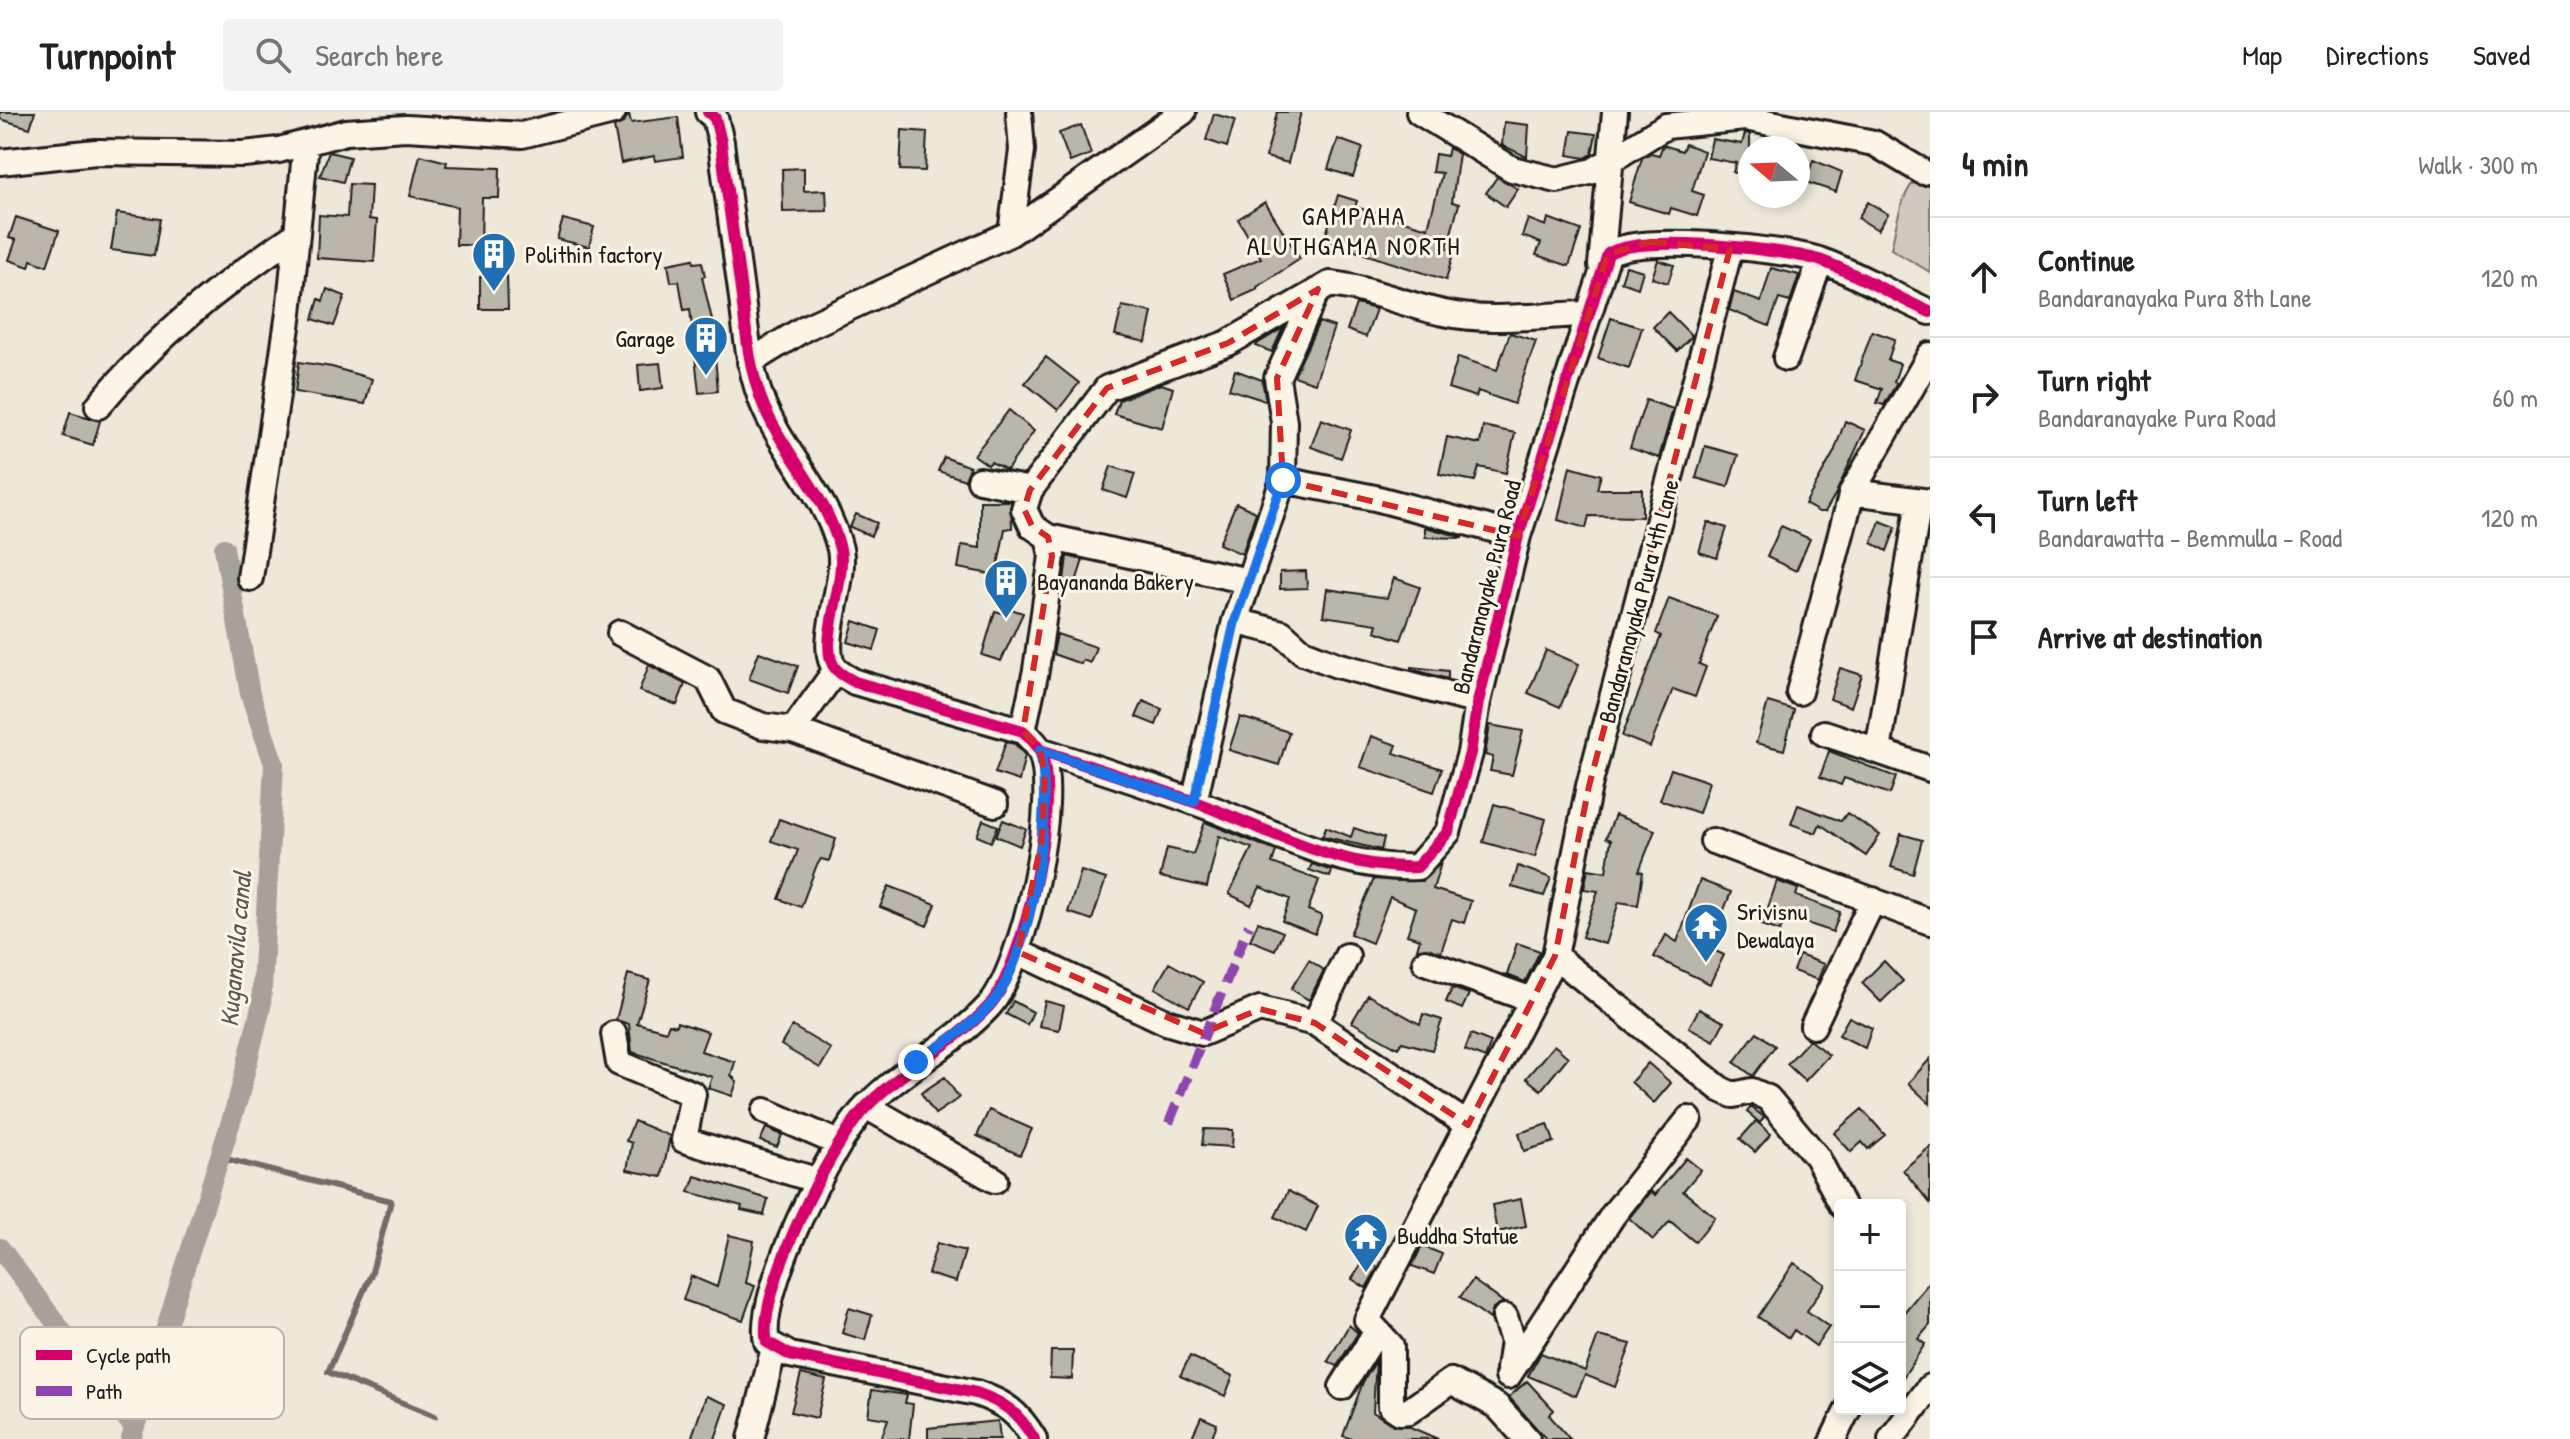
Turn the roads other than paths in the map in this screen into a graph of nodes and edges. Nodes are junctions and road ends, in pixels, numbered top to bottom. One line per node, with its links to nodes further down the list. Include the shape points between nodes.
1 (613, 112): 7 (street)
2 (708, 112): 23 (street, via 715,118 721,142)
3 (1019, 112): 13 (street, via 1022,150)
4 (1183, 112): 13 (street)
5 (1419, 112): 10 (street, via 1512,169 1557,180 1593,171)
6 (1615, 112): 10 (street, Bandaranayake Pura Road)
7 (551, 121): 9 (street, via 522,135 406,128 346,132)
8 (1803, 121): 10 (street, via 1745,118 1666,126); 12 (street, via 1874,143)
9 (306, 143): 11 (street, via 244,154 96,152); 14 (street)
10 (1610, 158): 17 (street, Bandaranayake Pura Road)
11 (0, 162)
12 (1923, 172)
13 (1011, 233): 23 (street, via 805,328)
14 (297, 234): 24 (street, via 229,279 122,376); 32 (street)
15 (1730, 249): 16 (street); 17 (street, via 1629,244 1608,254); 52 (street, Bandaranayaka Pura 4th Lane, via 1589,786)
16 (1820, 261): 19 (street); 22 (street)
17 (1601, 265): 20 (street, Bandaranayake Pura Road)
18 (1318, 289): 20 (street, via 1349,286 1445,314); 26 (street, via 1277,378 1284,422); 27 (street, via 1228,343 1107,388)
19 (1930, 312)
20 (1587, 314): 30 (street, Bandaranayake Pura Road)
21 (1930, 355): 28 (street)
22 (1786, 358)
23 (750, 362): 36 (street, via 771,422 834,528 842,568 830,645)
24 (98, 406)
25 (980, 480): 27 (street)
26 (1283, 480): 30 (street); 33 (street)
27 (1030, 490): 31 (street, via 1024,509 1032,526)
28 (1852, 492): 29 (street); 37 (street)
29 (1925, 501): 43 (street)
30 (1518, 536): 38 (street, Bandaranayake Pura Road)
31 (1048, 537): 33 (street); 40 (street, via 1052,556)
32 (250, 578)
33 (1248, 581): 34 (street)
34 (1235, 621): 38 (street, via 1282,633 1303,652 1337,665); 45 (street)
35 (620, 633): 39 (street, via 708,679 724,711 763,726)
36 (836, 670): 39 (street); 40 (street, via 891,694)
37 (1799, 692)
38 (1478, 702): 45 (street, Bandaranayake Pura Road, via 1448,832 1417,867 1353,862)
39 (793, 730): 46 (street)
40 (1023, 731): 42 (street)
41 (1824, 733): 43 (street)
42 (1040, 750): 45 (street, Bandaranayake Pura Road); 50 (street, via 1045,774 1042,839)
43 (1878, 751): 44 (street)
44 (1930, 769)
45 (1194, 802)
46 (995, 804)
47 (1713, 841): 48 (street)
48 (1873, 900): 49 (street); 56 (street)
49 (1930, 922)
50 (1018, 952): 55 (street, via 1166,1022 1203,1033 1260,1009); 58 (street, via 989,1006)
51 (1347, 956): 55 (street)
52 (1555, 956): 54 (street, Bandaranayaka Pura 4th Lane); 65 (street, via 1720,1089 1768,1098 1817,1157)
53 (1425, 962): 54 (street)
54 (1532, 1000): 61 (street, Bandaranayaka Pura 4th Lane)
55 (1315, 1023): 61 (street)
56 (1813, 1026)
57 (614, 1034): 64 (street, via 619,1063 693,1094 684,1140)
58 (866, 1106): 62 (street); 63 (street)
59 (765, 1111): 62 (street)
60 (1689, 1119): 69 (street, via 1613,1215)
61 (1468, 1125): 67 (street, Bandaranayaka Pura 4th Lane, via 1367,1320)
62 (838, 1143): 64 (street)
63 (995, 1180)
64 (819, 1181): 68 (street, via 771,1294 764,1328)
65 (1839, 1199)
66 (1505, 1317): 69 (street, via 1513,1341)
67 (1377, 1331): 70 (street); 72 (street, via 1391,1346 1391,1406 1400,1412 1451,1381)
68 (774, 1348): 74 (street); 75 (street, via 1004,1402 1020,1415)
69 (1508, 1376): 72 (street)
70 (1342, 1387)
71 (1930, 1387): 78 (street)
72 (1497, 1406): 76 (street)
73 (1845, 1415): 77 (street)
74 (751, 1439)
75 (1034, 1439)
76 (1527, 1439)
77 (1833, 1439)
78 (1891, 1439)

